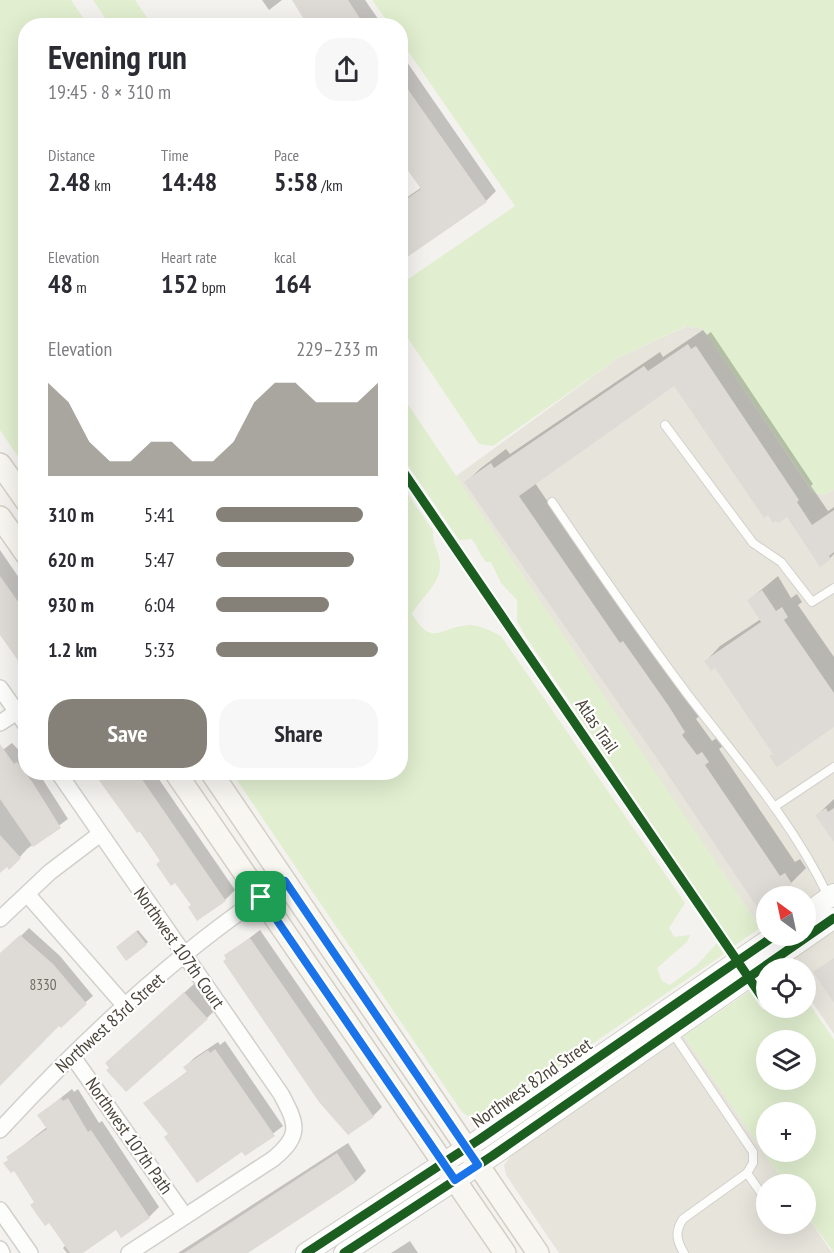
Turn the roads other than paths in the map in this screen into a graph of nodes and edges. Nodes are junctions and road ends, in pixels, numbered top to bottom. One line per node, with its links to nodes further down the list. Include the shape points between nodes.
1 (665, 425): 7 (lane, via 753,543 781,562 812,602)
2 (0, 464): 3 (main road)
3 (18, 490)
4 (552, 502): 16 (lane, via 642,634)
5 (0, 517): 6 (main road)
6 (18, 543)
7 (834, 588)
8 (0, 688): 9 (street)
9 (18, 708)
10 (18, 716): 11 (street)
11 (0, 723)
12 (834, 768): 16 (lane)
13 (63, 780): 17 (street, Northwest 107th Court)
14 (181, 780): 21 (main road)
15 (216, 780): 18 (main road)
16 (774, 807): 20 (lane)
17 (100, 834): 19 (street); 26 (street, Northwest 107th Court)
18 (285, 881): 21 (street, Northwest 83rd Street); 31 (main road)
19 (27, 894): 24 (street); 27 (street)
20 (831, 896): 22 (street)
21 (261, 897): 26 (street, Northwest 83rd Street); 32 (main road)
22 (816, 907)
23 (834, 918): 28 (street, Northwest 82nd Street)
24 (0, 919)
25 (760, 946): 31 (street, Northwest 82nd Street)
26 (184, 957): 27 (street, Northwest 83rd Street); 36 (street, Northwest 107th Court, via 281,1094 295,1125 293,1138 273,1159)
27 (126, 1007): 29 (street, Northwest 83rd Street)
28 (671, 1030): 31 (street, Northwest 82nd Street); 33 (lane, via 753,1152 753,1163)
29 (73, 1056): 30 (street, Northwest 83rd Street); 36 (street, Northwest 107th Path)
30 (0, 1130)
31 (472, 1156): 32 (street, Northwest 82nd Street); 42 (main road)
32 (450, 1171): 39 (street, Northwest 82nd Street); 40 (street, Northwest 82nd Street); 41 (main road)
33 (747, 1173): 34 (lane); 43 (lane, via 683,1219 677,1241)
34 (756, 1186)
35 (0, 1210): 37 (street)
36 (185, 1216): 38 (street)
37 (30, 1253)
38 (129, 1253)
39 (306, 1253)
40 (344, 1253)
41 (505, 1253)
42 (538, 1253)
43 (684, 1253)

